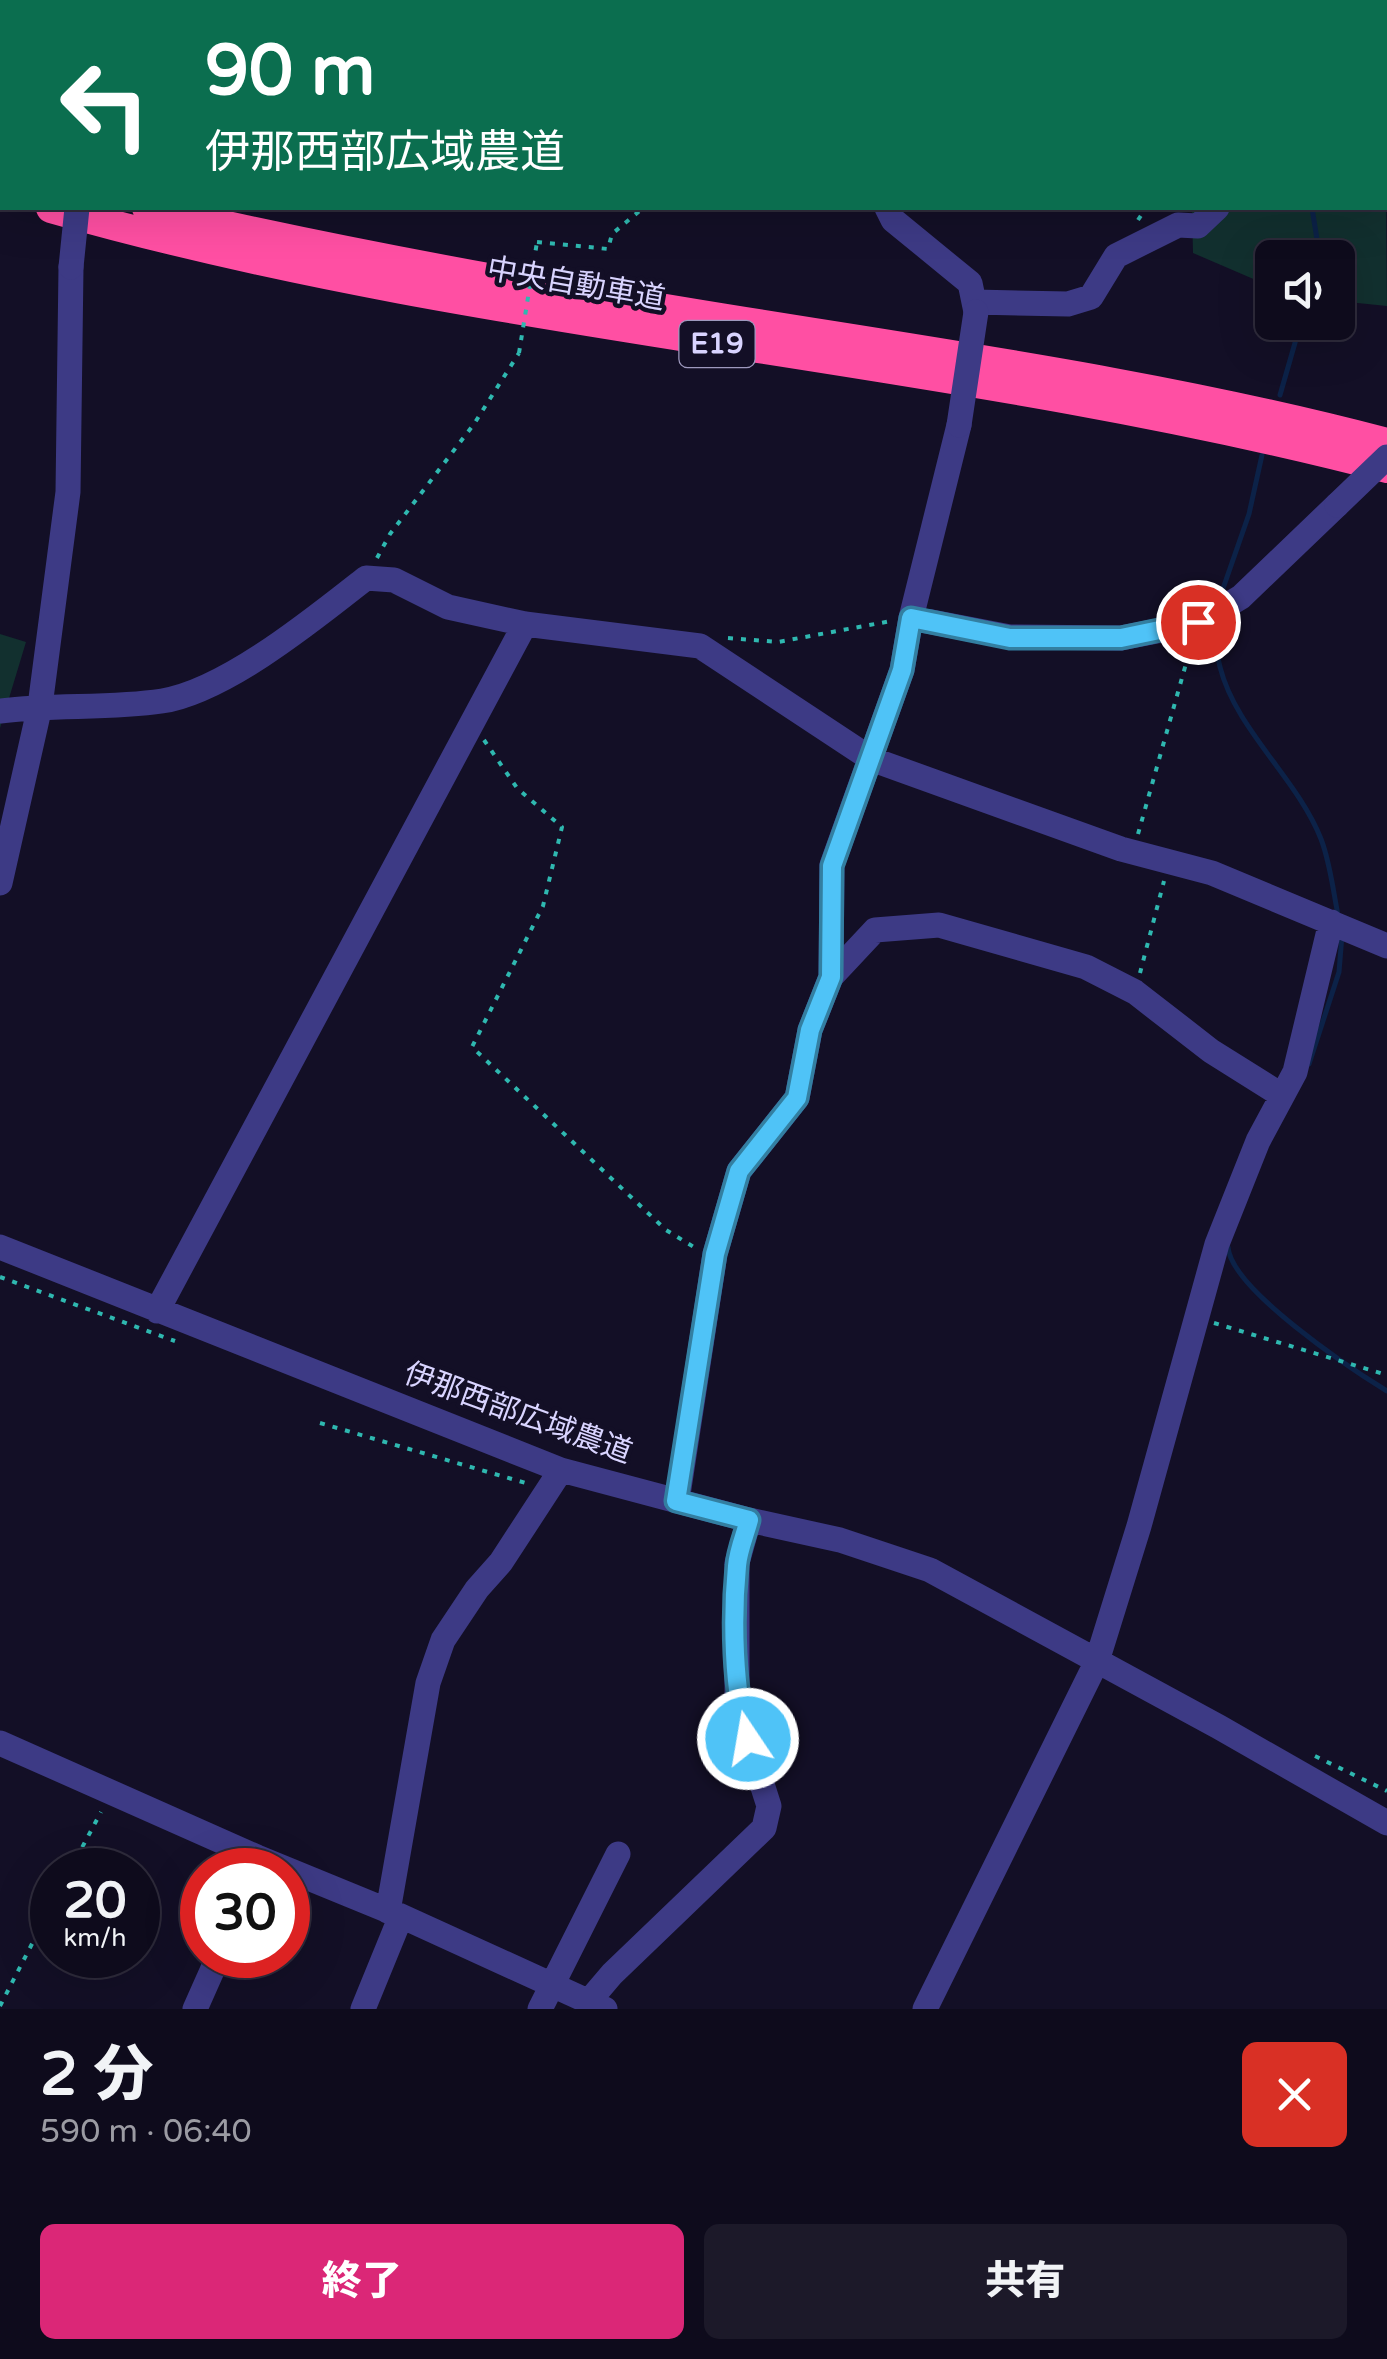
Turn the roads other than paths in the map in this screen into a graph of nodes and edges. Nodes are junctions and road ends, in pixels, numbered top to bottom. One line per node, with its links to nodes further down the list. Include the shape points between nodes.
1 (58, 210): 9 (highway, 中央自動車道 / E19, via 282,267 1058,398)
2 (76, 210): 12 (street, bridge, via 68,492)
3 (156, 210): 7 (highway, 中央自動車道 / E19, via 446,270 1064,374)
4 (887, 210): 6 (street, via 970,282)
5 (1215, 210): 6 (street, via 1198,226 1178,226 1116,256 1090,297 1068,304)
6 (975, 307): 10 (street, bridge, via 959,425)
7 (1387, 442)
8 (1387, 457): 10 (street, bridge, via 1241,597 1198,622 1121,638 1010,638)
9 (1387, 468)
10 (911, 618): 14 (street, via 902,670)
11 (524, 624): 12 (street, via 448,607 394,580 366,578 206,689 164,701); 14 (street, via 700,646); 21 (street)
12 (40, 706): 13 (street); 15 (street)
13 (0, 712)
14 (870, 759): 16 (street, via 1133,852 1212,873); 18 (street, via 832,866)
15 (0, 884)
16 (1331, 922): 17 (street); 19 (street, via 1295,1072)
17 (1387, 946)
18 (831, 977): 19 (street, via 876,930 938,925 1086,967 1135,992); 23 (street, via 810,1030 797,1098 739,1171 714,1260)
19 (1281, 1095): 25 (street, via 1217,1244)
20 (0, 1247): 21 (street, 伊那西部広域農道)
21 (158, 1311): 22 (street, 伊那西部広域農道)
22 (555, 1480): 23 (street, 伊那西部広域農道); 31 (street, via 443,1640 428,1683)
23 (676, 1501): 24 (street, 伊那西部広域農道)
24 (749, 1520): 25 (street, 伊那西部広域農道, via 930,1570); 34 (street, via 737,1563 737,1706 769,1806 764,1828 612,1974)
25 (1097, 1661): 27 (street, 伊那西部広域農道); 38 (street)
26 (0, 1744): 28 (street)
27 (1387, 1824)
28 (224, 1848)
29 (618, 1854): 33 (street)
30 (310, 1883): 31 (street)
31 (395, 1914): 33 (street); 36 (street)
32 (209, 1978): 35 (street)
33 (551, 1983): 34 (street); 37 (street)
34 (597, 2005)
35 (195, 2009)
36 (363, 2009)
37 (540, 2009)
38 (925, 2009)

